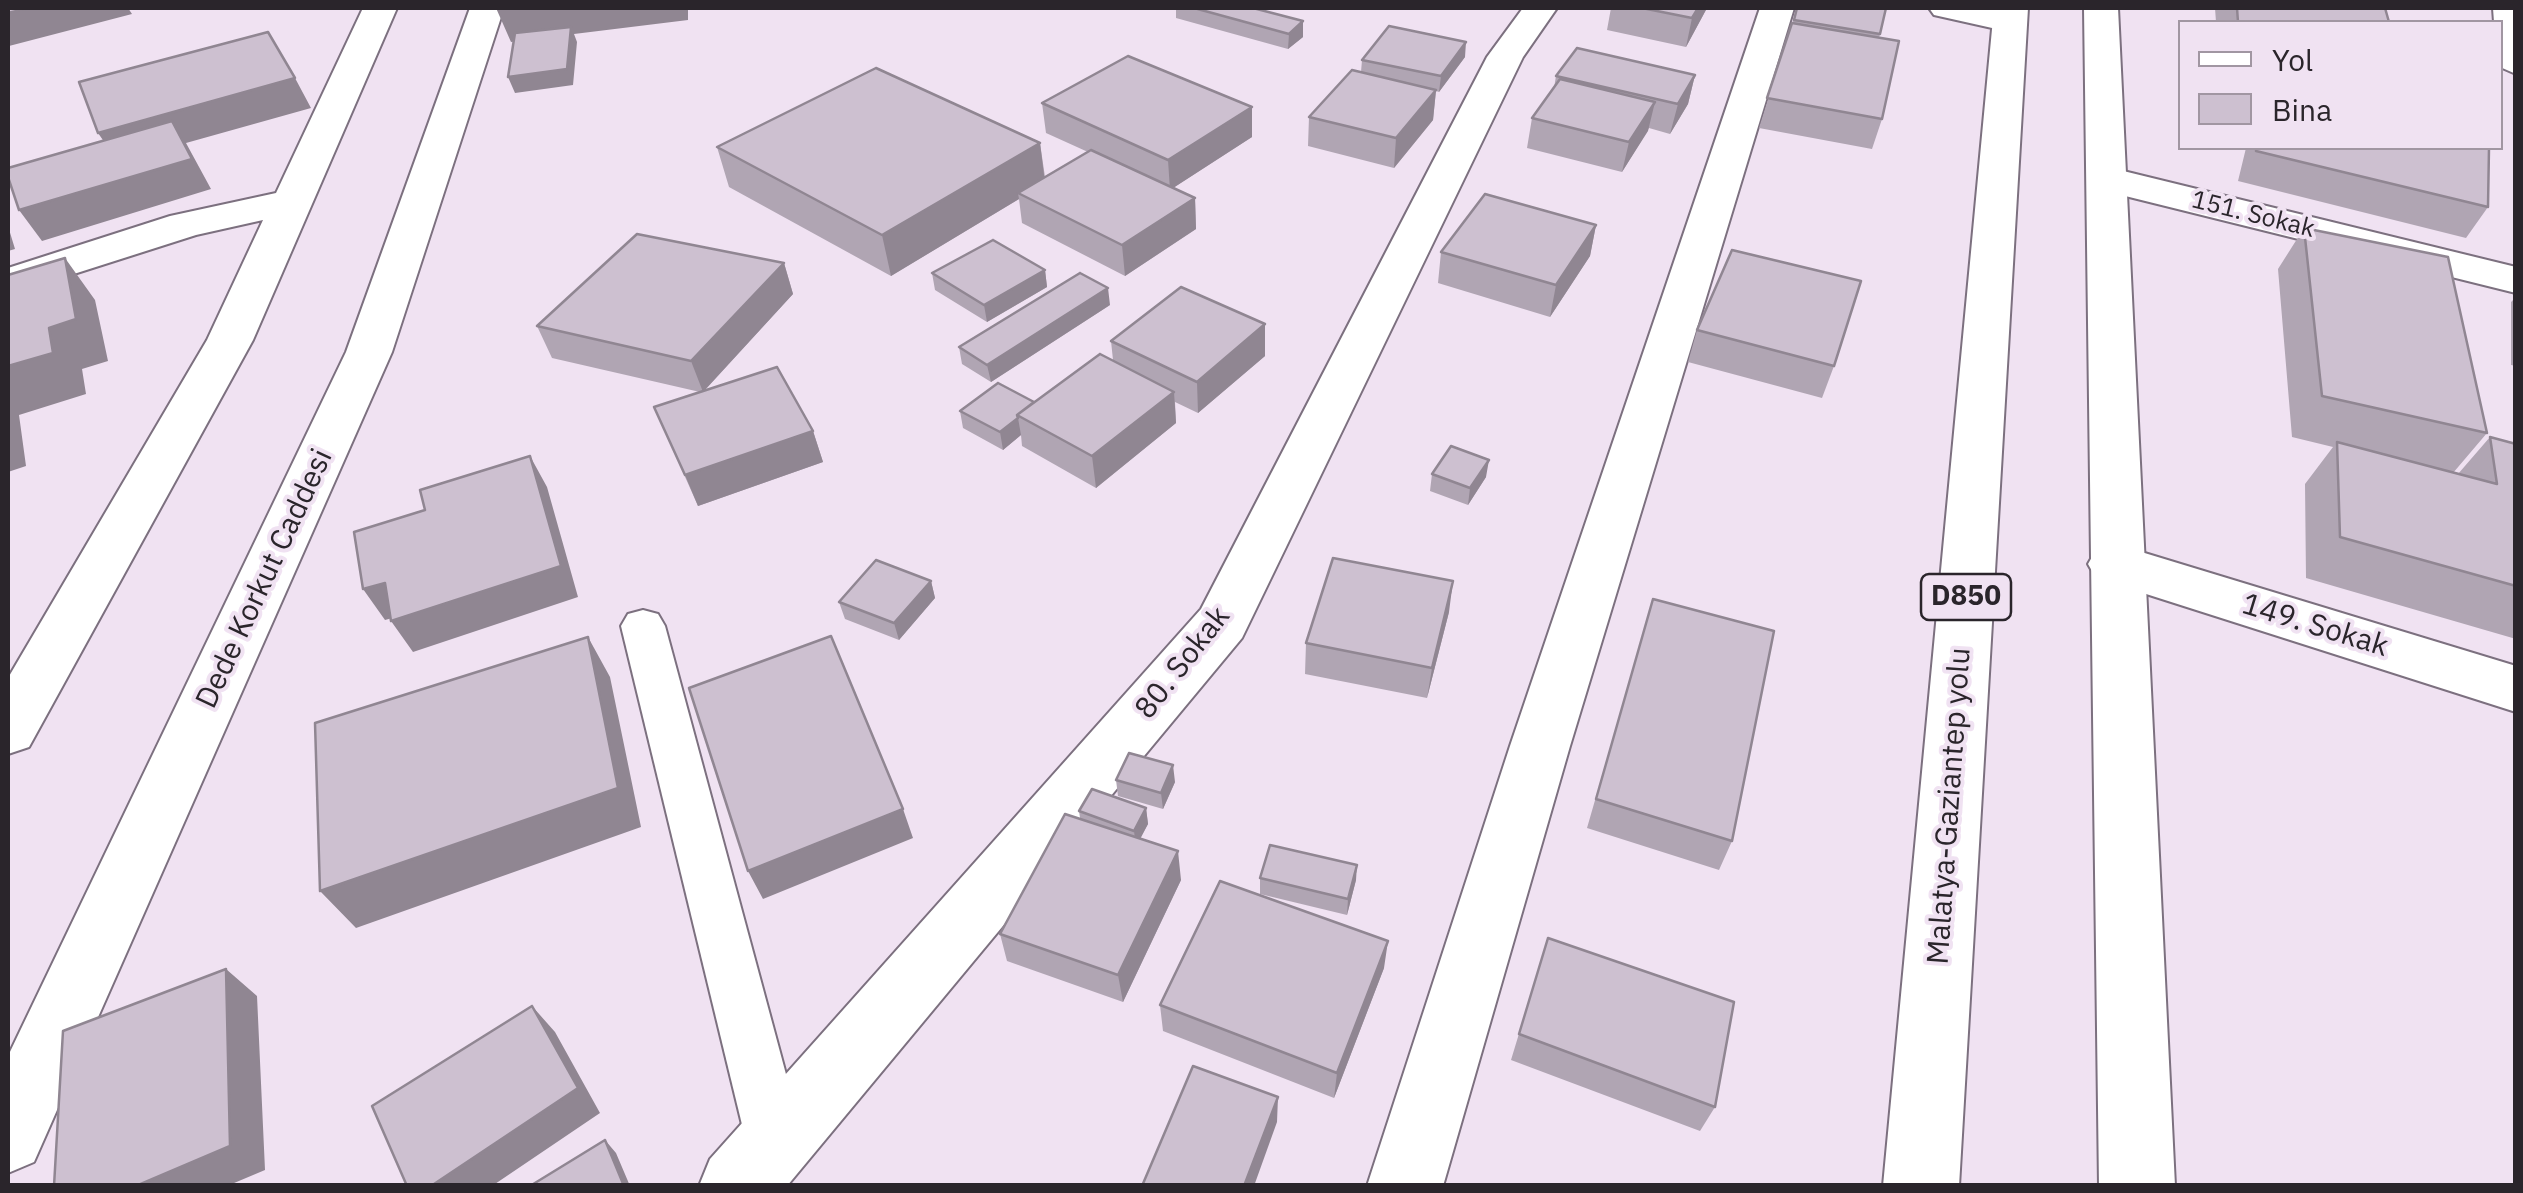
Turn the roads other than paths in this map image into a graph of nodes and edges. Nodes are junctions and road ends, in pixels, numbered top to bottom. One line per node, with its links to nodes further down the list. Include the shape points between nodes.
1 (380, 8): 11 (main road)
2 (487, 8): 18 (main road, Dede Korkut Caddesi, via 370,352)
3 (1540, 8): 19 (main road, 80. Sokak, via 1505,57 1222,623)
4 (1777, 8): 21 (main road)
5 (1946, 8): 8 (main road)
6 (2101, 8): 10 (main road)
7 (2510, 8): 9 (main road)
8 (2011, 15): 22 (main road, Malatya-Gaziantep yolu / D850)
9 (2516, 62)
10 (2107, 178): 12 (main road, 151. Sokak); 14 (main road)
11 (296, 201): 13 (main road, via 185,225); 17 (main road, via 230,340)
12 (2516, 280)
13 (8, 282)
14 (2115, 564): 16 (main road, 149. Sokak); 23 (main road)
15 (643, 626): 19 (lane)
16 (2516, 689)
17 (8, 730)
18 (8, 1136)
19 (775, 1141): 20 (main road, 80. Sokak)
20 (737, 1186)
21 (1405, 1186)
22 (1921, 1186)
23 (2137, 1186)

